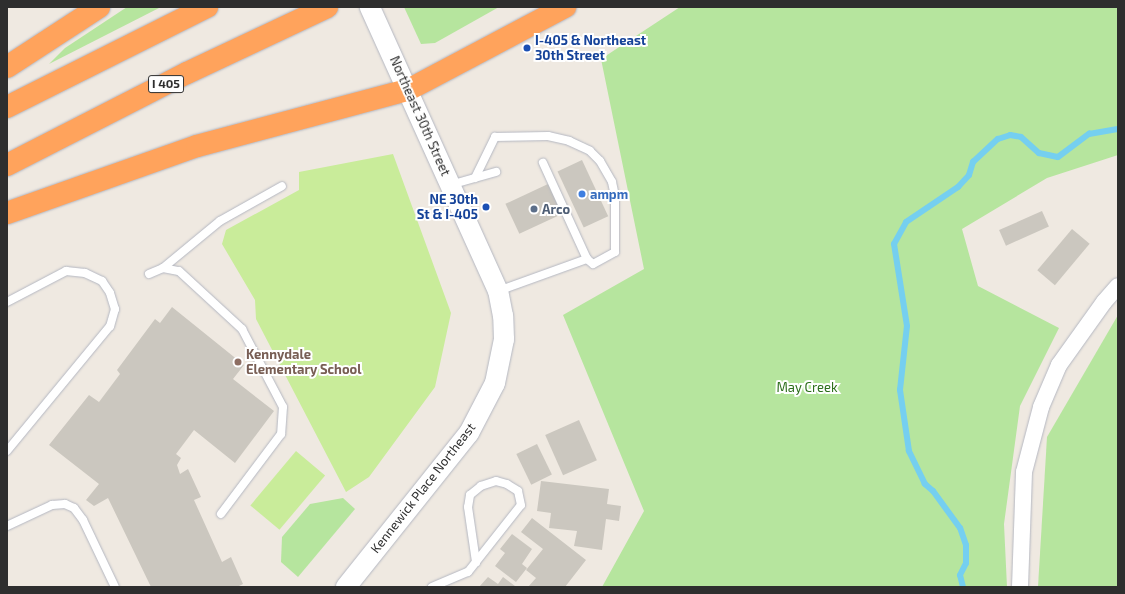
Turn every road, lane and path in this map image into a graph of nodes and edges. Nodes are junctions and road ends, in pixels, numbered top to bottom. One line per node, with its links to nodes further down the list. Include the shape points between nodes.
1 (99, 7): 6 (highway)
2 (207, 7): 8 (highway)
3 (326, 7): 10 (highway, I 405, via 187,73)
4 (370, 7): 7 (street, Northeast 30th Street)
5 (565, 7): 7 (highway)
6 (7, 67)
7 (408, 90): 13 (street, Northeast 30th Street); 15 (highway, via 197,146)
8 (7, 107)
9 (543, 163): 16 (lane)
10 (7, 165)
11 (496, 172): 12 (lane)
12 (474, 178): 13 (lane); 16 (lane, via 494,137 548,136 569,141 590,151 600,161 612,182 615,196 615,252 593,264)
13 (450, 185): 20 (street, Northeast 30th Street)
14 (282, 186): 17 (lane, via 220,221)
15 (7, 213)
16 (587, 259): 20 (lane)
17 (162, 268): 18 (lane); 23 (lane, via 179,271 242,329 283,407 281,434)
18 (149, 274)
19 (1118, 286): 29 (street, via 1059,365 1041,407 1024,472)
20 (498, 292): 27 (street, Kennewick Place Northeast, via 504,339 500,366 490,398 469,433)
21 (7, 302): 22 (lane, via 66,271 85,273 102,281 110,293 115,309 110,326)
22 (7, 451)
23 (221, 514)
24 (7, 526): 26 (lane, via 52,505 65,504 74,508 83,520)
25 (476, 562): 25 (lane, via 521,506 518,492 507,484 496,481 481,486 470,495 468,507); 28 (lane, via 468,572)
26 (115, 587)
27 (346, 587)
28 (432, 587)
29 (1020, 587)

